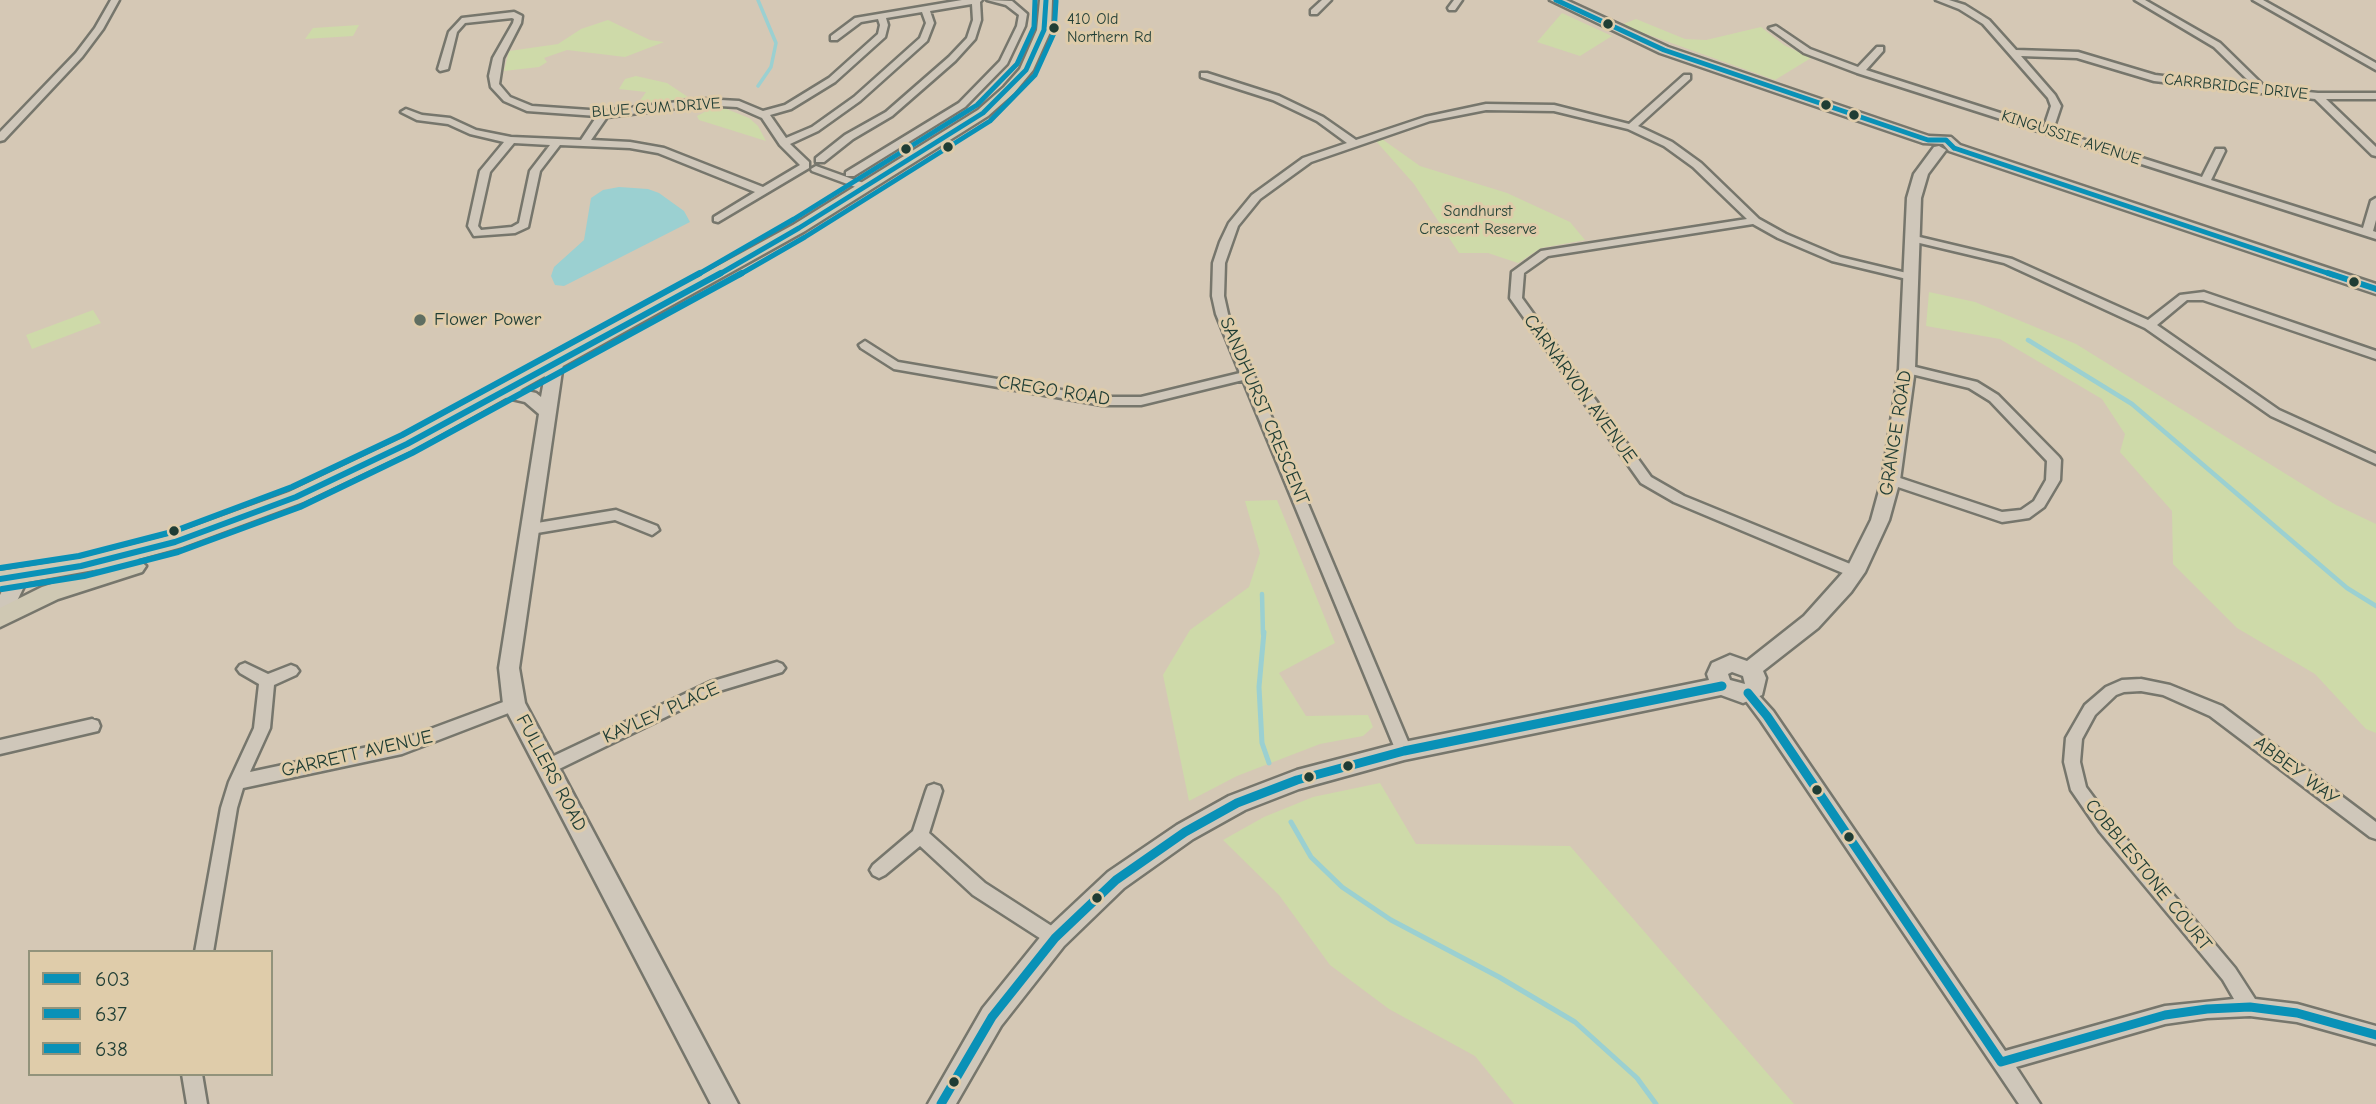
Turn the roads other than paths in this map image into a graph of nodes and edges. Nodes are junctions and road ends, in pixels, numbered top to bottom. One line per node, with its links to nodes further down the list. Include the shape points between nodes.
1 (115, 0): 30 (street, via 79,55)
2 (977, 0): 10 (street); 39 (street, via 971,39 952,59 889,114)
3 (990, 0): 40 (street, via 1023,14 1004,62 961,105)
4 (1046, 0): 42 (main road, via 1037,49 1009,90 958,130)
5 (1327, 0): 11 (street)
6 (1556, 0): 36 (street, via 1664,50)
7 (1940, 0): 16 (street, via 1975,14)
8 (2139, 0): 22 (street, via 2217,45)
9 (2257, 0): 17 (street)
10 (925, 8): 12 (street); 34 (street, via 930,23 917,46 857,99 815,129)
11 (1314, 12)
12 (881, 15): 14 (street, via 858,20); 27 (street, via 882,35 832,80 788,107)
13 (1773, 27): 19 (street, KINGUSSIE AVENUE, via 1807,51)
14 (834, 38)
15 (1880, 49): 19 (street)
16 (2015, 53): 22 (street, CARRBRIDGE DRIVE, via 2078,55 2154,78); 29 (street, via 2056,106)
17 (2376, 67)
18 (443, 69): 26 (street, BLUE GUM DRIVE, via 461,21 514,15 519,18 494,76 500,94 516,104 547,111)
19 (1860, 71): 29 (street, KINGUSSIE AVENUE)
20 (1204, 75): 35 (street, via 1276,98 1320,119)
21 (1687, 77): 28 (street)
22 (2263, 90): 23 (street, CARRBRIDGE DRIVE)
23 (2318, 96): 24 (street, CARRBRIDGE DRIVE); 38 (street)
24 (2376, 96)
25 (405, 112): 31 (street)
26 (604, 114): 27 (street, BLUE GUM DRIVE, via 716,102 744,105); 33 (street)
27 (763, 114): 34 (street)
28 (1631, 127): 35 (street, SANDHURST CRESCENT, via 1554,108 1486,107 1428,119); 46 (street, SANDHURST CRESCENT, via 1684,155)
29 (2048, 131): 41 (street, KINGUSSIE AVENUE)
30 (0, 138)
31 (511, 140): 32 (street); 32 (street, via 485,171 473,226 478,234 524,225 535,171)
32 (557, 142): 33 (street)
33 (584, 143): 43 (street, via 665,151)
34 (784, 143): 39 (street)
35 (1354, 143): 56 (street, SANDHURST CRESCENT, via 1307,160 1274,182 1245,209 1225,243 1218,296)
36 (1940, 146): 48 (street, GRANGE ROAD, via 1922,174 1914,198); 50 (street)
37 (2220, 151): 41 (street)
38 (2376, 153)
39 (810, 164): 40 (street); 42 (street); 43 (street)
40 (850, 174): 42 (street)
41 (2206, 181): 47 (street, KINGUSSIE AVENUE)
42 (865, 187): 54 (main road)
43 (763, 191): 45 (street)
44 (2376, 201): 47 (street)
45 (718, 219)
46 (1755, 221): 49 (street, SANDHURST CRESCENT, via 1813,251); 64 (street, CARNARVON AVENUE, via 1545,253 1518,272 1516,299 1646,480 1679,499)
47 (2371, 234)
48 (1911, 238): 49 (street, GRANGE ROAD); 51 (street, via 2008,261)
49 (1911, 277): 55 (street, GRANGE ROAD)
50 (2376, 289)
51 (2149, 325): 53 (street, via 2183,298 2204,296); 59 (street, via 2275,413)
52 (865, 345): 56 (street, CREGO ROAD, via 894,365 1102,401 1141,401)
53 (2376, 355)
54 (555, 364): 57 (main road); 58 (street, FULLERS ROAD)
55 (1907, 369): 60 (street, GRANGE ROAD); 60 (street, via 1973,385 1994,398 2054,460 2053,480 2039,504 2024,515 2002,517)
56 (1248, 375): 78 (street, SANDHURST CRESCENT)
57 (505, 391): 58 (street, via 530,397); 63 (main road, via 307,493)
58 (548, 412): 61 (street, FULLERS ROAD)
59 (2376, 459)
60 (1891, 480): 64 (street, GRANGE ROAD, via 1880,520)
61 (531, 529): 62 (street, via 616,514); 74 (street, FULLERS ROAD, via 509,668)
62 (652, 530)
63 (189, 537): 65 (main road, via 120,557); 66 (main road, via 144,562 50,593)
64 (1855, 572): 69 (street, GRANGE ROAD, via 1811,622)
65 (9, 578): 66 (street)
66 (0, 617)
67 (777, 668): 79 (street, KAYLEY PLACE, via 715,686)
68 (245, 669): 71 (street)
69 (1750, 670): 72 (street, via 1737,664 1723,665 1717,674); 73 (street, via 1757,683)
70 (291, 671): 71 (street)
71 (267, 681): 80 (street, via 262,728)
72 (1722, 686): 73 (street, via 1736,694); 78 (street)
73 (1748, 694): 89 (street)
74 (514, 704): 79 (street, FULLERS ROAD); 80 (street, GARRETT AVENUE, via 402,747)
75 (2216, 711): 82 (street, ABBEY WAY); 87 (street, COBBLESTONE COURT, via 2165,689 2122,686 2090,710 2074,738 2072,762 2079,790 2229,974)
76 (92, 726): 77 (street)
77 (0, 747)
78 (1404, 751): 85 (street, via 1297,780 1237,803 1116,880)
79 (549, 766): 92 (street, FULLERS ROAD)
80 (237, 782): 86 (street)
81 (934, 791): 83 (street)
82 (2376, 832)
83 (920, 835): 84 (street); 85 (street, via 979,889)
84 (879, 870)
85 (1055, 938): 93 (street, via 992,1017)
86 (204, 950)
87 (2250, 1007): 88 (street, via 2297,1013); 89 (street, via 2165,1015)
88 (2376, 1035)
89 (2001, 1062): 94 (street)
90 (192, 1076): 91 (street)
91 (197, 1104)
92 (725, 1104)
93 (941, 1104)
94 (2030, 1104)

